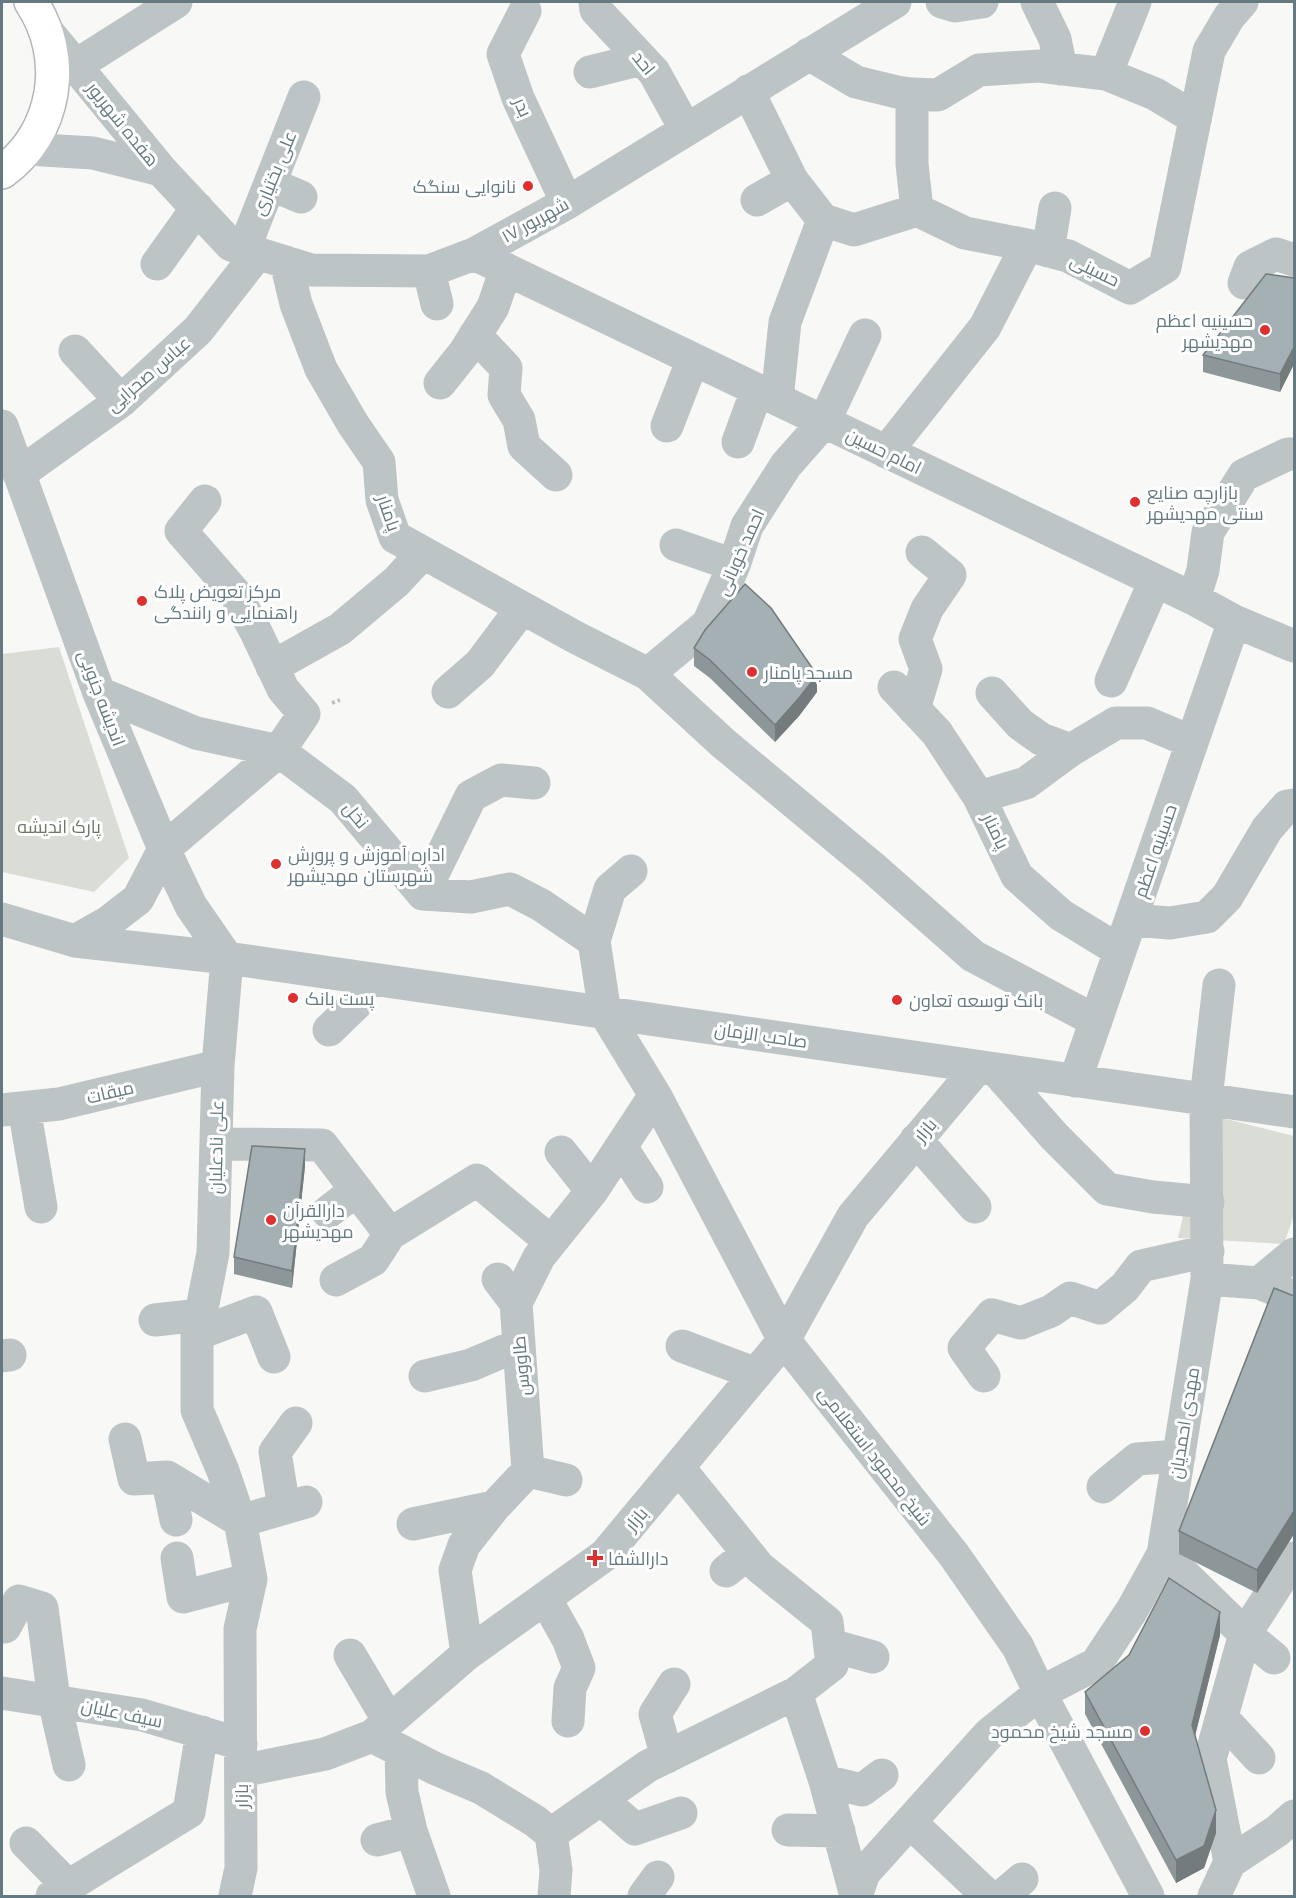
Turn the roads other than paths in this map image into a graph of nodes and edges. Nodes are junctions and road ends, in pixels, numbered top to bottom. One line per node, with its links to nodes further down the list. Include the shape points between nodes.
1 (31, 2): 12 (main road)
2 (176, 2): 15 (street)
3 (595, 2): 14 (street, احد, via 596,10)
4 (895, 2): 11 (street, ۱۷ شهریور)
5 (942, 2): 6 (street, via 955,6)
6 (982, 2)
7 (1037, 2): 16 (street, via 1055,39)
8 (1135, 2): 18 (street)
9 (1242, 2): 22 (street, حسینی, via 1209,51)
10 (525, 11): 31 (street, بدر, via 503,54 518,98)
11 (848, 14): 13 (street, ۱۷ شهریور)
12 (47, 31): 15 (street, هفده شهریور); 24 (main road, via 54,62 52,93 44,123)
13 (809, 54): 19 (street, ۱۷ شهریور); 20 (street, via 856,82)
14 (642, 58): 17 (street); 23 (street, احد)
15 (75, 66): 25 (street, هفده شهریور)
16 (1061, 69): 18 (street); 20 (street, via 1039,66 980,70 938,96)
17 (590, 72)
18 (1106, 74): 22 (street, via 1155,94)
19 (748, 91): 23 (street, ۱۷ شهریور); 27 (street)
20 (912, 94): 34 (street, via 912,164)
21 (304, 97): 28 (street, علی بختیاری)
22 (1195, 118): 36 (street, حسینی, via 1166,267 1130,288 1068,256)
23 (686, 130): 31 (street, ۱۷ شهریور)
24 (27, 150): 25 (street, هفده شهریور, via 93,153); 26 (main road)
25 (161, 170): 32 (street, ۱۷ شهریور)
26 (2, 172)
27 (792, 180): 30 (street); 35 (street)
28 (270, 184): 29 (street); 38 (street, علی بختیاری)
29 (301, 196)
30 (757, 200)
31 (567, 203): 37 (street, ۱۷ شهریور)
32 (197, 208): 38 (street, ۱۷ شهریور, via 231,245); 40 (street)
33 (1055, 208): 36 (street)
34 (917, 210): 35 (street, via 854,230); 36 (street, via 965,233)
35 (823, 220): 50 (street, via 785,322)
36 (1037, 248): 56 (street, via 985,327)
37 (474, 254): 41 (street, امام حسین); 42 (street, ۱۷ شهریور)
38 (263, 255): 42 (street, ۱۷ شهریور, via 311,270); 51 (street, عباس صحرایی, via 198,330); 63 (street, پامنار, via 296,304 321,369 379,462 382,500 395,537)
39 (1294, 260): 43 (street, via 1276,254 1250,267)
40 (157, 264)
41 (506, 269): 45 (street, via 493,307); 48 (street, امام حسین)
42 (429, 271): 44 (street)
43 (1244, 283)
44 (437, 304)
45 (475, 335): 49 (street); 59 (street, via 506,368 504,395 519,420 524,446)
46 (866, 335): 52 (street, احمد خوبانی)
47 (75, 351): 51 (street)
48 (693, 359): 50 (street, امام حسین); 54 (street)
49 (440, 383)
50 (767, 394): 52 (street, امام حسین); 55 (street)
51 (121, 401): 58 (street, عباس صحرایی)
52 (824, 422): 56 (street, امام حسین); 64 (street, احمد خوبانی, via 786,465 758,508 747,526)
53 (2, 426): 58 (street, اندیشه جنوبی)
54 (667, 426)
55 (738, 442)
56 (886, 452): 65 (street, امام حسین)
57 (1294, 454): 66 (street, via 1244,475 1208,532)
58 (19, 474): 74 (street, اندیشه جنوبی)
59 (556, 475)
60 (205, 501): 70 (street, via 181,531 234,593)
61 (676, 545): 64 (street)
62 (922, 552): 80 (street, پامنار, via 950,576 927,609 915,639 926,669 904,698 937,733)
63 (423, 553): 67 (street, پامنار); 70 (street, via 396,582 340,629)
64 (734, 565): 71 (street, احمد خوبانی, via 708,624)
65 (1155, 580): 66 (street, امام حسین); 72 (street)
66 (1194, 599): 68 (street, امام حسین)
67 (522, 608): 71 (street, پامنار); 73 (street, via 480,664)
68 (1234, 621): 69 (street, امام حسین); 76 (street, حسینیه اعظم)
69 (1294, 646)
70 (272, 667): 78 (street, via 283,689 304,714)
71 (648, 674): 94 (street, پامنار, via 973,956)
72 (1111, 681)
73 (448, 692)
74 (99, 693): 78 (street, نخل, via 196,734); 82 (street, اندیشه جنوبی)
75 (992, 693): 77 (street, via 1020,724 1041,739)
76 (1192, 742): 77 (street, via 1147,723 1116,723); 86 (street, حسینیه اعظم)
77 (1071, 750): 80 (street, via 1026,783)
78 (279, 751): 82 (street); 84 (street, نخل, via 343,799)
79 (534, 783): 84 (street, via 501,780 471,796)
80 (979, 797): 89 (street, پامنار, via 1017,876 1061,915)
81 (1294, 805): 86 (street, via 1287,806 1267,829 1227,897 1207,917 1170,923)
82 (164, 849): 87 (street, via 138,899); 90 (street, اندیشه جنوبی, via 191,906)
83 (631, 871): 88 (street, via 610,889)
84 (423, 894): 88 (street, via 471,897 510,889)
85 (2, 919): 87 (street, صاحب الزمان)
86 (1131, 920): 89 (street, حسینیه اعظم)
87 (75, 941): 90 (street, صاحب الزمان)
88 (594, 941): 93 (street)
89 (1120, 951): 94 (street, حسینیه اعظم)
90 (227, 958): 91 (street, صاحب الزمان); 96 (street, علی نادعلیان)
91 (363, 978): 93 (street, صاحب الزمان); 95 (street, via 357,1003)
92 (1219, 985): 100 (street, مهدی احمدیان)
93 (605, 1013): 97 (street, صاحب الزمان); 99 (street, شیخ محمود استعلامی)
94 (1096, 1021): 98 (street, حسینیه اعظم)
95 (330, 1030)
96 (218, 1066): 101 (street, میقات, via 59,1104); 104 (street, علی نادعلیان)
97 (987, 1068): 98 (street, صاحب الزمان); 103 (street, بازار); 110 (street, via 1107,1189)
98 (1075, 1081): 100 (street, صاحب الزمان)
99 (655, 1095): 105 (street, طاووس); 123 (street, شیخ محمود استعلامی)
100 (1206, 1100): 102 (street, صاحب الزمان); 110 (street, مهدی احمدیان)
101 (13, 1109): 111 (street)
102 (1294, 1112)
103 (916, 1140): 112 (street); 123 (street, بازار, via 853,1216)
104 (217, 1144): 108 (street, via 322,1145); 122 (street, علی نادعلیان, via 213,1253)
105 (621, 1147): 107 (street); 109 (street, طاووس)
106 (561, 1152): 109 (street)
107 (647, 1187)
108 (356, 1190): 113 (street); 114 (street)
109 (592, 1191): 115 (street, طاووس)
110 (1208, 1202): 117 (street, مهدی احمدیان)
111 (41, 1207)
112 (975, 1208)
113 (328, 1212)
114 (390, 1234): 115 (street, via 477,1167); 118 (street, via 373,1260)
115 (551, 1242): 124 (street, طاووس, via 507,1291)
116 (1294, 1254): 119 (street)
117 (1207, 1265): 119 (street); 129 (street, via 1141,1266 1125,1287 1100,1308 1070,1298 1021,1323 992,1315 964,1348); 132 (street, مهدی احمدیان)
118 (336, 1280)
119 (1259, 1283): 120 (street)
120 (1294, 1297)
121 (155, 1320): 122 (street)
122 (199, 1325): 126 (street, via 256,1312); 140 (street, علی نادعلیان, via 197,1410)
123 (784, 1340): 127 (street, بازار); 157 (street, شیخ محمود استعلامی, via 954,1555 1018,1647)
124 (518, 1345): 128 (street, via 471,1365); 134 (street, طاووس)
125 (682, 1346): 127 (street)
126 (274, 1357)
127 (756, 1374): 133 (street, بازار)
128 (425, 1376)
129 (984, 1376)
130 (296, 1423): 140 (street, via 275,1452 295,1505)
131 (125, 1438): 135 (street, via 134,1479)
132 (1179, 1456): 137 (street, via 1137,1459); 142 (street, مهدی احمدیان)
133 (679, 1468): 146 (street, بازار, via 605,1556); 149 (street, via 737,1562 759,1567 827,1622)
134 (528, 1471): 136 (street); 138 (street)
135 (167, 1477): 139 (street); 140 (street)
136 (566, 1480)
137 (1103, 1487)
138 (494, 1507): 141 (street); 150 (street, via 464,1545 455,1570)
139 (176, 1520)
140 (240, 1521): 145 (street, علی نادعلیان)
141 (414, 1524)
142 (1163, 1554): 148 (street); 157 (street, مهدی احمدیان, via 1096,1664)
143 (177, 1558): 145 (street, via 183,1597)
144 (1292, 1571): 148 (street)
145 (251, 1579): 165 (street, via 240,1629)
146 (545, 1598): 150 (street, بازار); 160 (street, via 579,1668 570,1688)
147 (4, 1627): 158 (street, via 19,1601 42,1608)
148 (1245, 1634): 153 (street); 159 (street)
149 (830, 1646): 152 (street); 156 (street, via 832,1665)
150 (467, 1654): 161 (street, بازار)
151 (350, 1655): 161 (street)
152 (873, 1657)
153 (1274, 1658)
154 (674, 1684): 164 (street, via 646,1706)
155 (2, 1693): 158 (street, سیف علیان)
156 (796, 1693): 164 (street); 169 (street)
157 (1040, 1693): 173 (street, مهدی احمدیان, via 989,1734); 187 (street, شیخ محمود استعلامی)
158 (54, 1700): 162 (street, سیف علیان, via 142,1715); 167 (street)
159 (1222, 1718): 166 (street); 180 (street, via 1210,1759)
160 (568, 1721)
161 (381, 1729): 163 (street); 165 (street, بازار, via 325,1754)
162 (202, 1732): 165 (street, سیف علیان); 181 (street, via 189,1812)
163 (401, 1751): 175 (street, via 402,1792); 177 (street, via 481,1788)
164 (667, 1757): 170 (street)
165 (241, 1758): 182 (street, بازار, via 241,1869)
166 (1259, 1758)
167 (69, 1765)
168 (882, 1775): 169 (street, via 862,1790)
169 (825, 1781): 176 (street)
170 (601, 1799): 171 (street, via 635,1830); 177 (street)
171 (681, 1813)
172 (1294, 1816): 180 (street)
173 (910, 1822): 185 (street, مهدی احمدیان, via 864,1872); 186 (street)
174 (788, 1830): 176 (street)
175 (411, 1831): 178 (street); 183 (street)
176 (839, 1831): 185 (street)
177 (551, 1834): 184 (street, via 556,1870)
178 (376, 1840)
179 (26, 1843): 181 (street)
180 (1230, 1862): 188 (street)
181 (61, 1892)
182 (235, 1896)
183 (434, 1896)
184 (554, 1896)
185 (856, 1896)
186 (988, 1896)
187 (1148, 1896)
188 (1214, 1896)

